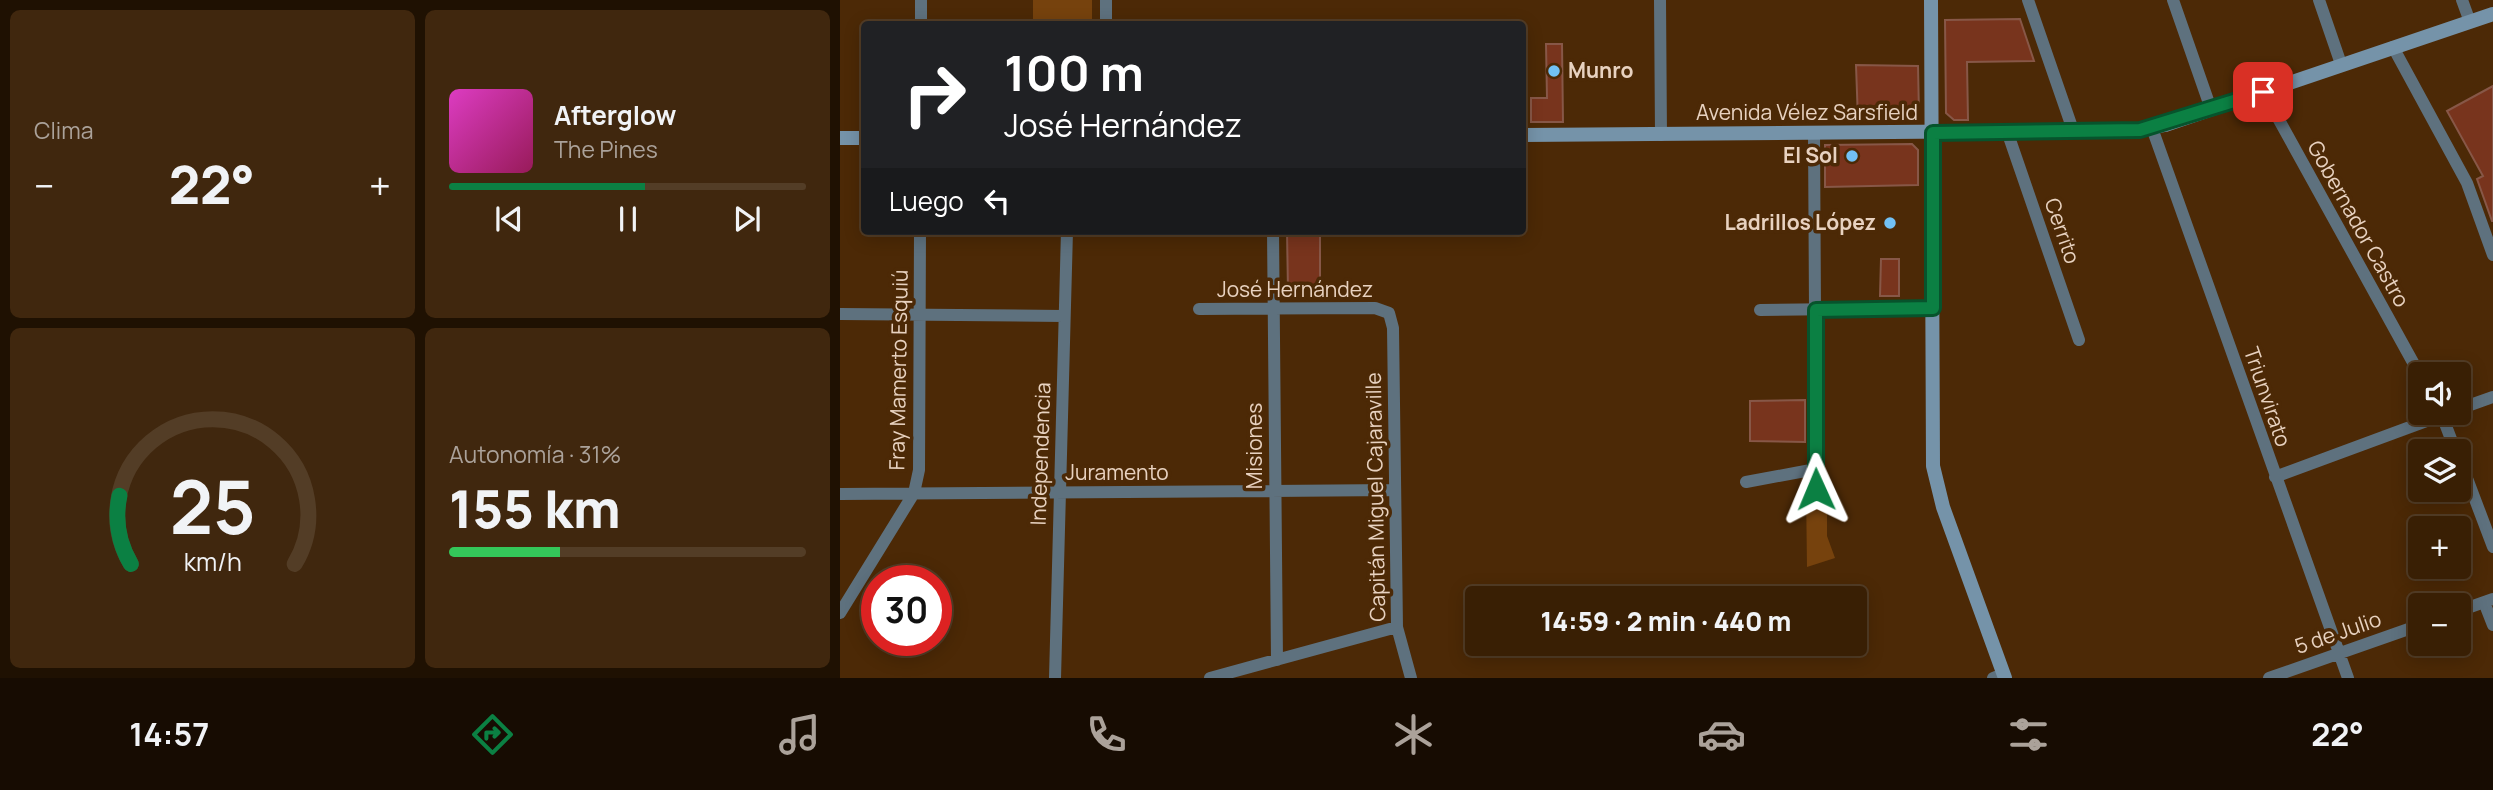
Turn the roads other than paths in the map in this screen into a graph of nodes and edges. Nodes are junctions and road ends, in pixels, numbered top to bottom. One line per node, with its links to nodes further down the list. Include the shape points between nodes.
1 (921, 0): 10 (street)
2 (1106, 0): 11 (street)
3 (1660, 0): 23 (street)
4 (1931, 0): 19 (main road)
5 (2028, 0): 20 (street)
6 (2173, 0): 16 (street)
7 (2319, 0): 14 (street)
8 (2462, 0): 12 (street)
9 (2493, 14): 12 (main road, Avenida Vélez Sarsfield)
10 (921, 21)
11 (1106, 21)
12 (2470, 22): 13 (main road, Avenida Vélez Sarsfield)
13 (2393, 47): 14 (main road, Avenida Vélez Sarsfield); 29 (street, via 2467,183)
14 (2341, 64): 15 (main road, Avenida Vélez Sarsfield)
15 (2263, 92): 16 (main road, Avenida Vélez Sarsfield); 40 (street, Gobernador Castro)
16 (2211, 109): 17 (main road, Avenida Vélez Sarsfield)
17 (2152, 128): 20 (main road, Avenida Vélez Sarsfield); 45 (street, Triunvirato)
18 (1814, 132): 19 (main road, Avenida Vélez Sarsfield); 23 (main road, Avenida Vélez Sarsfield); 34 (street)
19 (1933, 133): 21 (main road, Avenida Vélez Sarsfield); 30 (main road)
20 (2074, 133): 21 (main road, Avenida Vélez Sarsfield)
21 (2008, 134): 39 (street, Cerrito)
22 (1526, 135): 23 (main road, Avenida Vélez Sarsfield)
23 (1661, 135)
24 (840, 138): 25 (main road)
25 (861, 138)
26 (920, 235): 37 (street, Fray Mamerto Esquiú)
27 (1067, 235): 38 (street, Independencia)
28 (1273, 235): 32 (street, Misiones)
29 (2493, 256)
30 (1933, 308): 34 (street); 63 (main road, via 1933,466)
31 (1199, 309): 32 (street, José Hernández)
32 (1274, 309): 35 (street, José Hernández, via 1375,308); 50 (street, Misiones)
33 (1760, 310): 34 (street)
34 (1816, 310): 44 (street)
35 (1389, 313): 49 (street, Capitán Miguel Cajaraville, via 1393,328)
36 (840, 314): 37 (street)
37 (919, 314): 38 (street); 51 (street, Fray Mamerto Esquiú, via 919,470)
38 (1065, 316): 52 (street, Independencia)
39 (2079, 340)
40 (2413, 362)
41 (2493, 397): 42 (street)
42 (2471, 405)
43 (2414, 425): 45 (street)
44 (1816, 470): 46 (street); 47 (street)
45 (2275, 477): 61 (street, Triunvirato)
46 (1746, 482)
47 (1816, 489)
48 (2471, 489): 54 (street)
49 (1394, 490): 50 (street, Juramento); 59 (street, Capitán Miguel Cajaraville)
50 (1275, 492): 52 (street, Juramento); 62 (street, Misiones)
51 (914, 493): 52 (street, Juramento); 53 (street, Juramento); 57 (street, Fray Mamerto Esquiú)
52 (1059, 493): 64 (street, Independencia)
53 (840, 494)
54 (2493, 547)
55 (2489, 601): 56 (street); 58 (street)
56 (2471, 607)
57 (840, 613)
58 (2493, 625)
59 (1397, 627): 62 (street); 66 (street, Capitán Miguel Cajaraville)
60 (2408, 629): 61 (street, 5 de Julio)
61 (2339, 653): 67 (street, 5 de Julio); 68 (street, Triunvirato)
62 (1277, 660): 65 (street)
63 (2000, 677)
64 (1055, 678)
65 (1210, 678)
66 (1411, 678)
67 (2269, 678)
68 (2348, 678)

